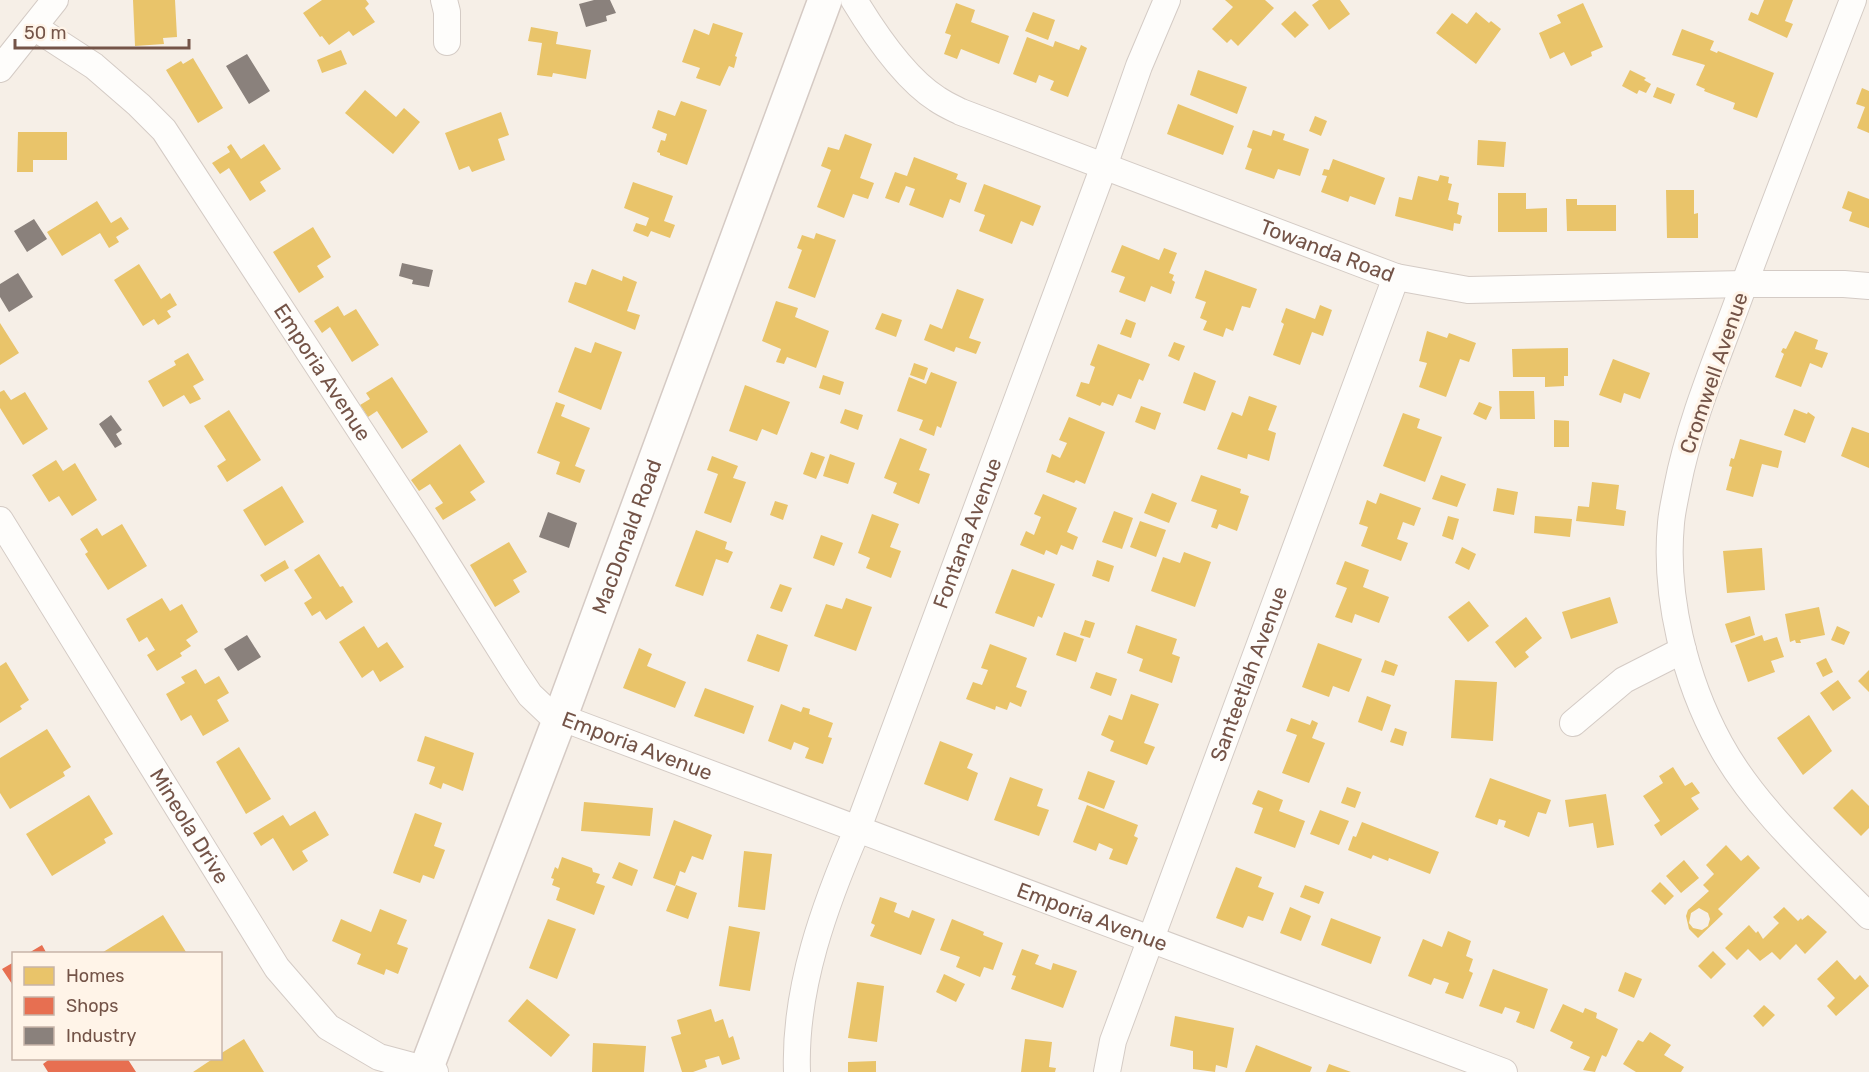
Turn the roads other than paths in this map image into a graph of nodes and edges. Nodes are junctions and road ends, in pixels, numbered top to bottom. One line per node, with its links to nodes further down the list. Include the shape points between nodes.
1 (55, 0): 7 (street)
2 (444, 0): 8 (street)
3 (825, 0): 16 (street, MacDonald Road)
4 (854, 0): 10 (street, Towanda Road, via 894,57 935,98 961,112)
5 (1167, 0): 10 (street, Fontana Avenue)
6 (1853, 0): 12 (street, Cromwell Avenue)
7 (34, 27): 9 (street); 16 (street, Emporia Avenue, via 94,66 164,130 530,695)
8 (447, 42)
9 (0, 69)
10 (1104, 166): 11 (street, Towanda Road); 18 (street, Fontana Avenue)
11 (1396, 277): 12 (street, Towanda Road, via 1468,290); 20 (street, Santeetlah Avenue)
12 (1744, 284): 13 (street, Towanda Road); 15 (street, Cromwell Avenue, via 1693,420 1671,523 1674,606)
13 (1869, 286)
14 (0, 520): 21 (street, Mineola Drive, via 277,968 328,1027 380,1056)
15 (1683, 650): 17 (street, via 1624,680); 19 (street, Cromwell Avenue, via 1698,700 1720,745 1745,783)
16 (560, 718): 18 (street, Emporia Avenue); 21 (street, MacDonald Road)
17 (1573, 723)
18 (858, 828): 20 (street, Emporia Avenue); 22 (street, Fontana Avenue, via 815,941 799,1021)
19 (1869, 916)
20 (1150, 940): 23 (street, Santeetlah Avenue, via 1113,1041); 24 (street, Emporia Avenue)
21 (429, 1071)
22 (797, 1072)
23 (1107, 1072)
24 (1504, 1072)

